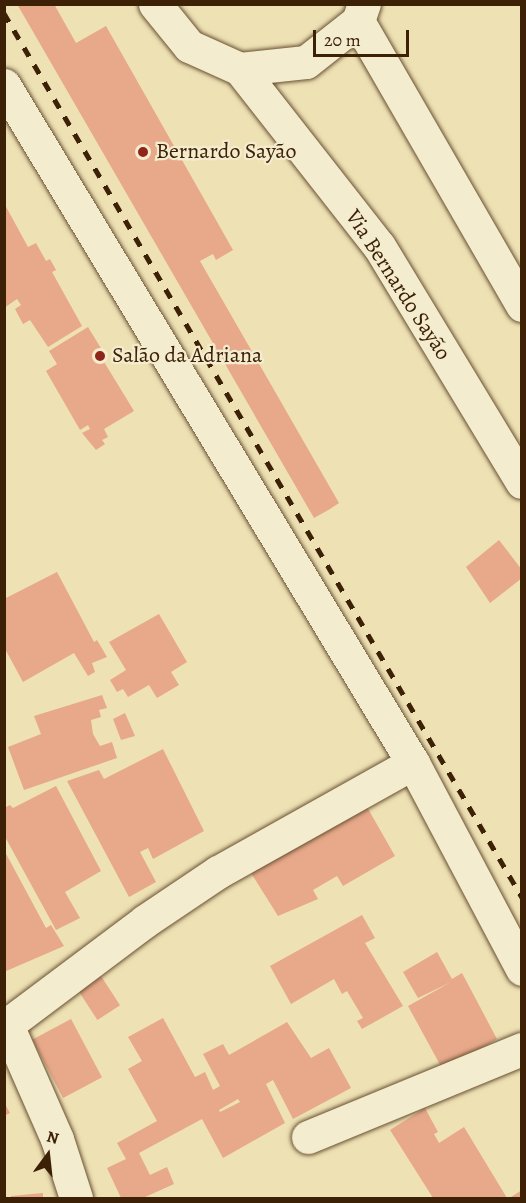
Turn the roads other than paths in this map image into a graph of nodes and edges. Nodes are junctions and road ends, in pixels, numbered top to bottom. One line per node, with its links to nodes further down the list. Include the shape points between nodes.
1 (155, 4): 3 (street, via 189,46)
2 (361, 13): 3 (street, via 306,62); 5 (street)
3 (240, 69): 6 (street, Via Bernardo Sayão, via 379,246)
4 (4, 85): 7 (street)
5 (522, 305)
6 (522, 482)
7 (413, 763): 8 (street); 9 (street, via 218,872 145,921)
8 (522, 969)
9 (6, 1026): 12 (street, via 57,1139)
10 (522, 1049): 11 (street)
11 (308, 1137)
12 (76, 1198)

